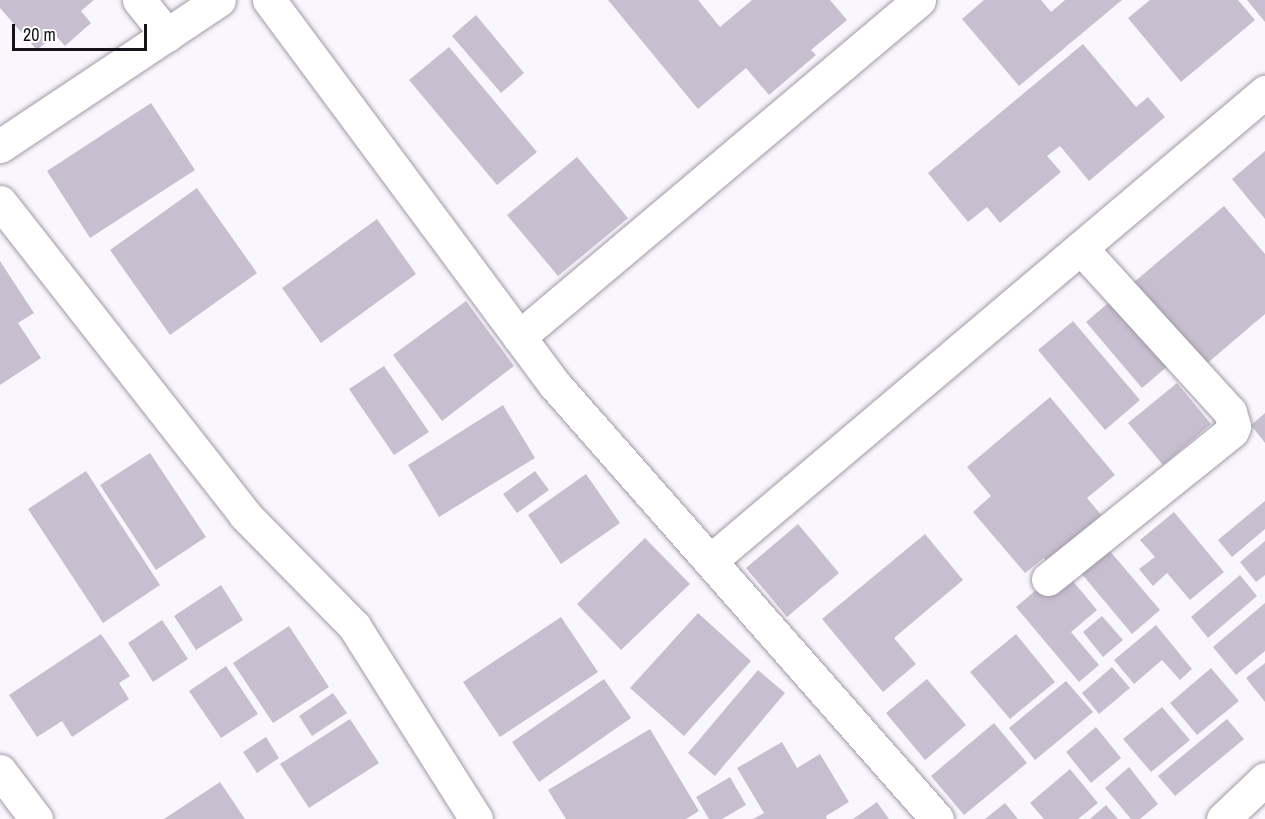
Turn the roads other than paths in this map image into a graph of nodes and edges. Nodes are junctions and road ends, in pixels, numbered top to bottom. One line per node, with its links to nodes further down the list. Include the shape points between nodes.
1 (139, 0): 5 (street)
2 (219, 0): 5 (street)
3 (269, 0): 10 (street)
4 (919, 0): 10 (street)
5 (167, 35): 7 (street)
6 (1265, 92): 9 (street)
7 (0, 146)
8 (0, 202): 16 (street, via 244,515 354,626)
9 (1081, 248): 11 (street); 12 (street, via 1230,412 1234,426)
10 (519, 337): 11 (street, via 555,385)
11 (710, 561): 17 (street)
12 (1048, 579)
13 (0, 771): 15 (street)
14 (1265, 778): 18 (street)
15 (36, 819)
16 (477, 819)
17 (937, 819)
18 (1223, 819)

